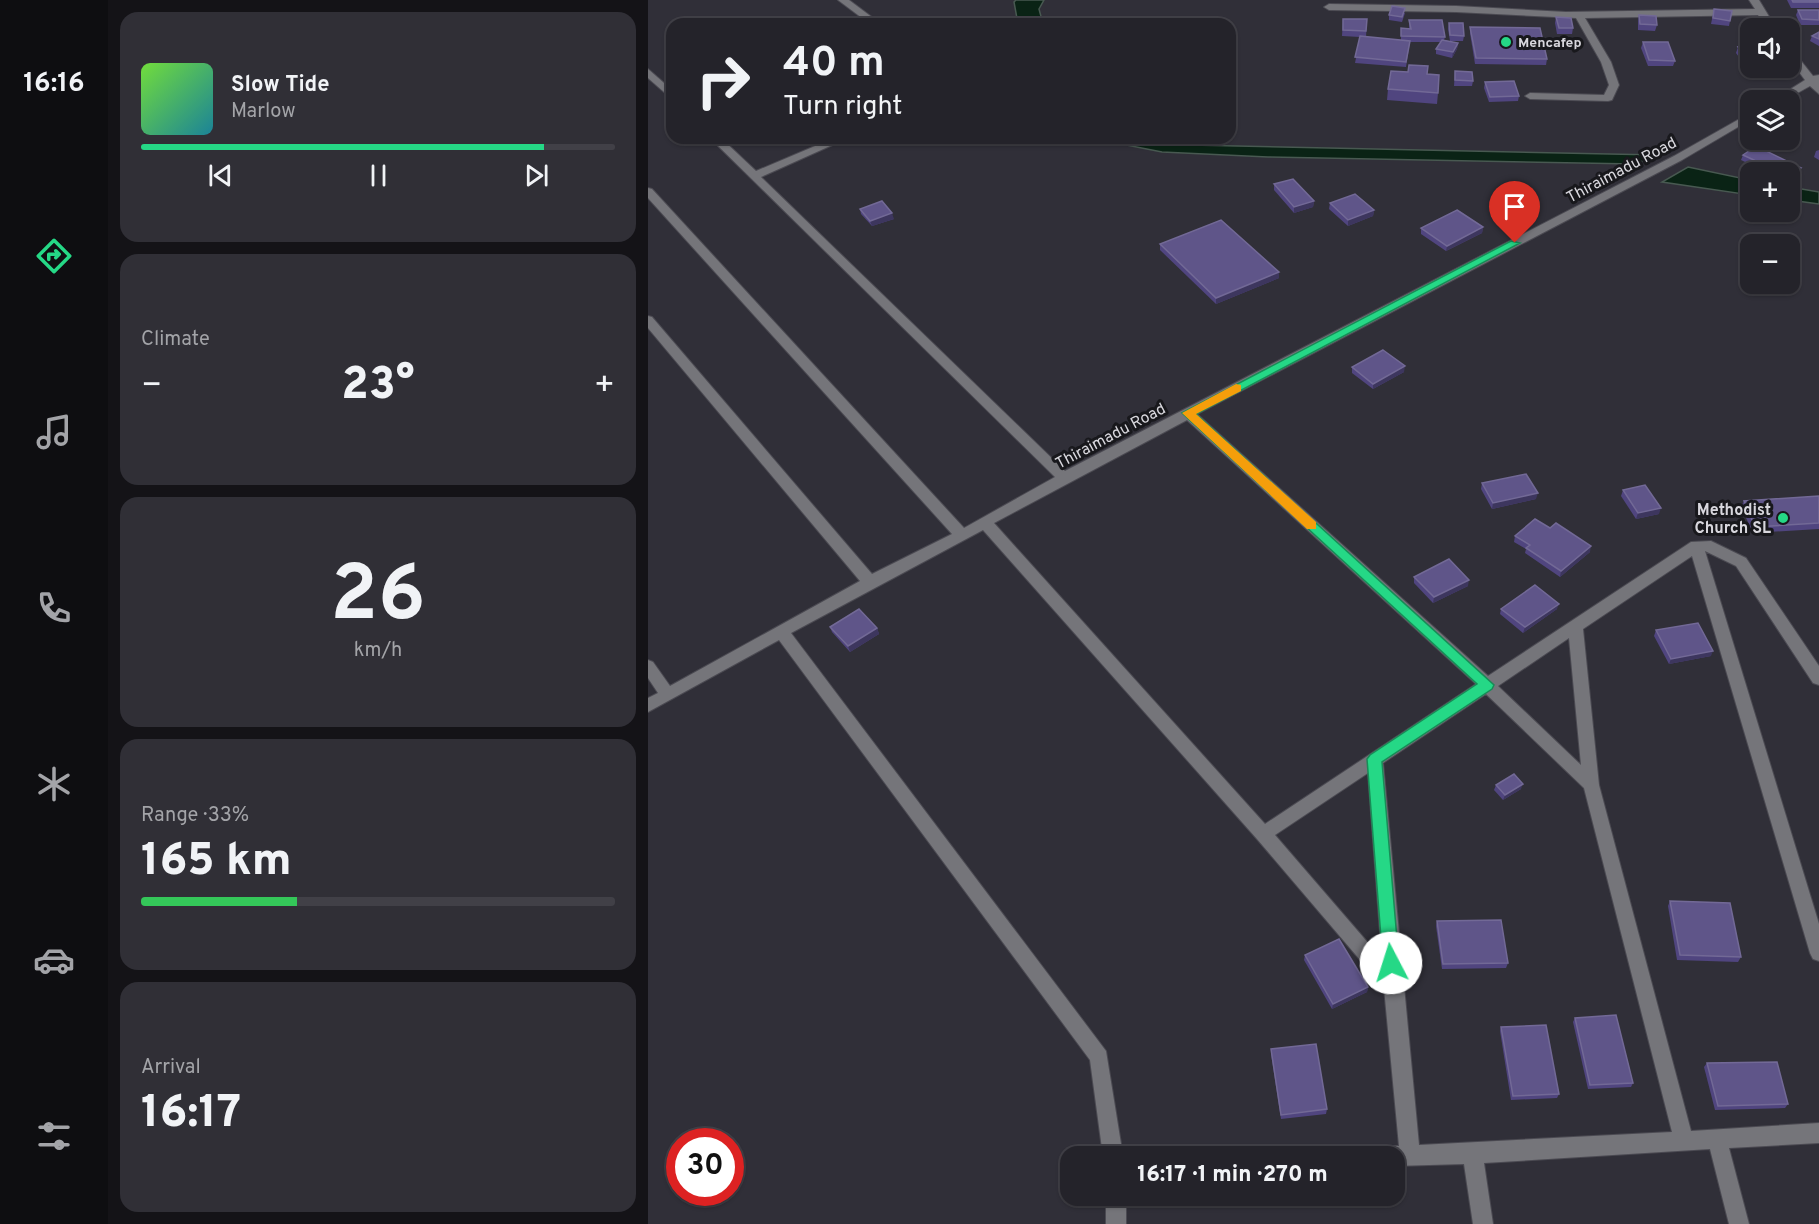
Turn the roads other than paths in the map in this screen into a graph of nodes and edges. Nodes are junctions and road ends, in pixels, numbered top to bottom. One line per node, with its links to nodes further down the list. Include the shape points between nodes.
1 (843, 0): 6 (street)
2 (1754, 0): 4 (street)
3 (1329, 7): 5 (street)
4 (1759, 12): 5 (street); 7 (street)
5 (1579, 15): 14 (street, via 1606,62 1614,85 1608,98)
6 (868, 18)
7 (1764, 18)
8 (1800, 64): 10 (street)
9 (648, 72): 11 (street)
10 (1814, 79): 12 (street); 13 (street)
11 (666, 90)
12 (1795, 90)
13 (1819, 91)
14 (1530, 96)
15 (1740, 122): 21 (street, Thiraimadu Road, via 1678,158)
16 (721, 144): 18 (street)
17 (829, 144): 18 (street)
18 (753, 176): 22 (street)
19 (648, 191): 24 (street)
20 (648, 321): 26 (street)
21 (1188, 413): 22 (street, Thiraimadu Road); 31 (street)
22 (1064, 478): 23 (street, Thiraimadu Road)
23 (985, 522): 24 (street, Thiraimadu Road); 36 (street)
24 (962, 535): 26 (street, Thiraimadu Road)
25 (1696, 546): 27 (street); 30 (street, via 1711,546 1741,562); 37 (street)
26 (870, 582): 28 (street, Thiraimadu Road)
27 (1575, 626): 31 (street); 35 (street)
28 (781, 631): 32 (street, Thiraimadu Road); 42 (street, via 1099,1057)
29 (648, 666): 32 (street)
30 (1819, 679)
31 (1487, 685): 34 (street); 35 (street)
32 (668, 695): 33 (street, Thiraimadu Road)
33 (648, 706)
34 (1375, 759): 36 (street); 38 (street)
35 (1591, 785): 41 (street)
36 (1263, 834): 38 (street)
37 (1819, 953)
38 (1393, 985): 45 (street)
39 (1819, 1133): 40 (street)
40 (1717, 1139): 41 (street); 49 (street)
41 (1684, 1141): 43 (street)
42 (1112, 1146)
43 (1473, 1154): 45 (street); 48 (street)
44 (1405, 1155): 45 (street)
45 (1410, 1155)
46 (1116, 1206): 47 (street)
47 (1116, 1224)
48 (1483, 1224)
49 (1739, 1224)

